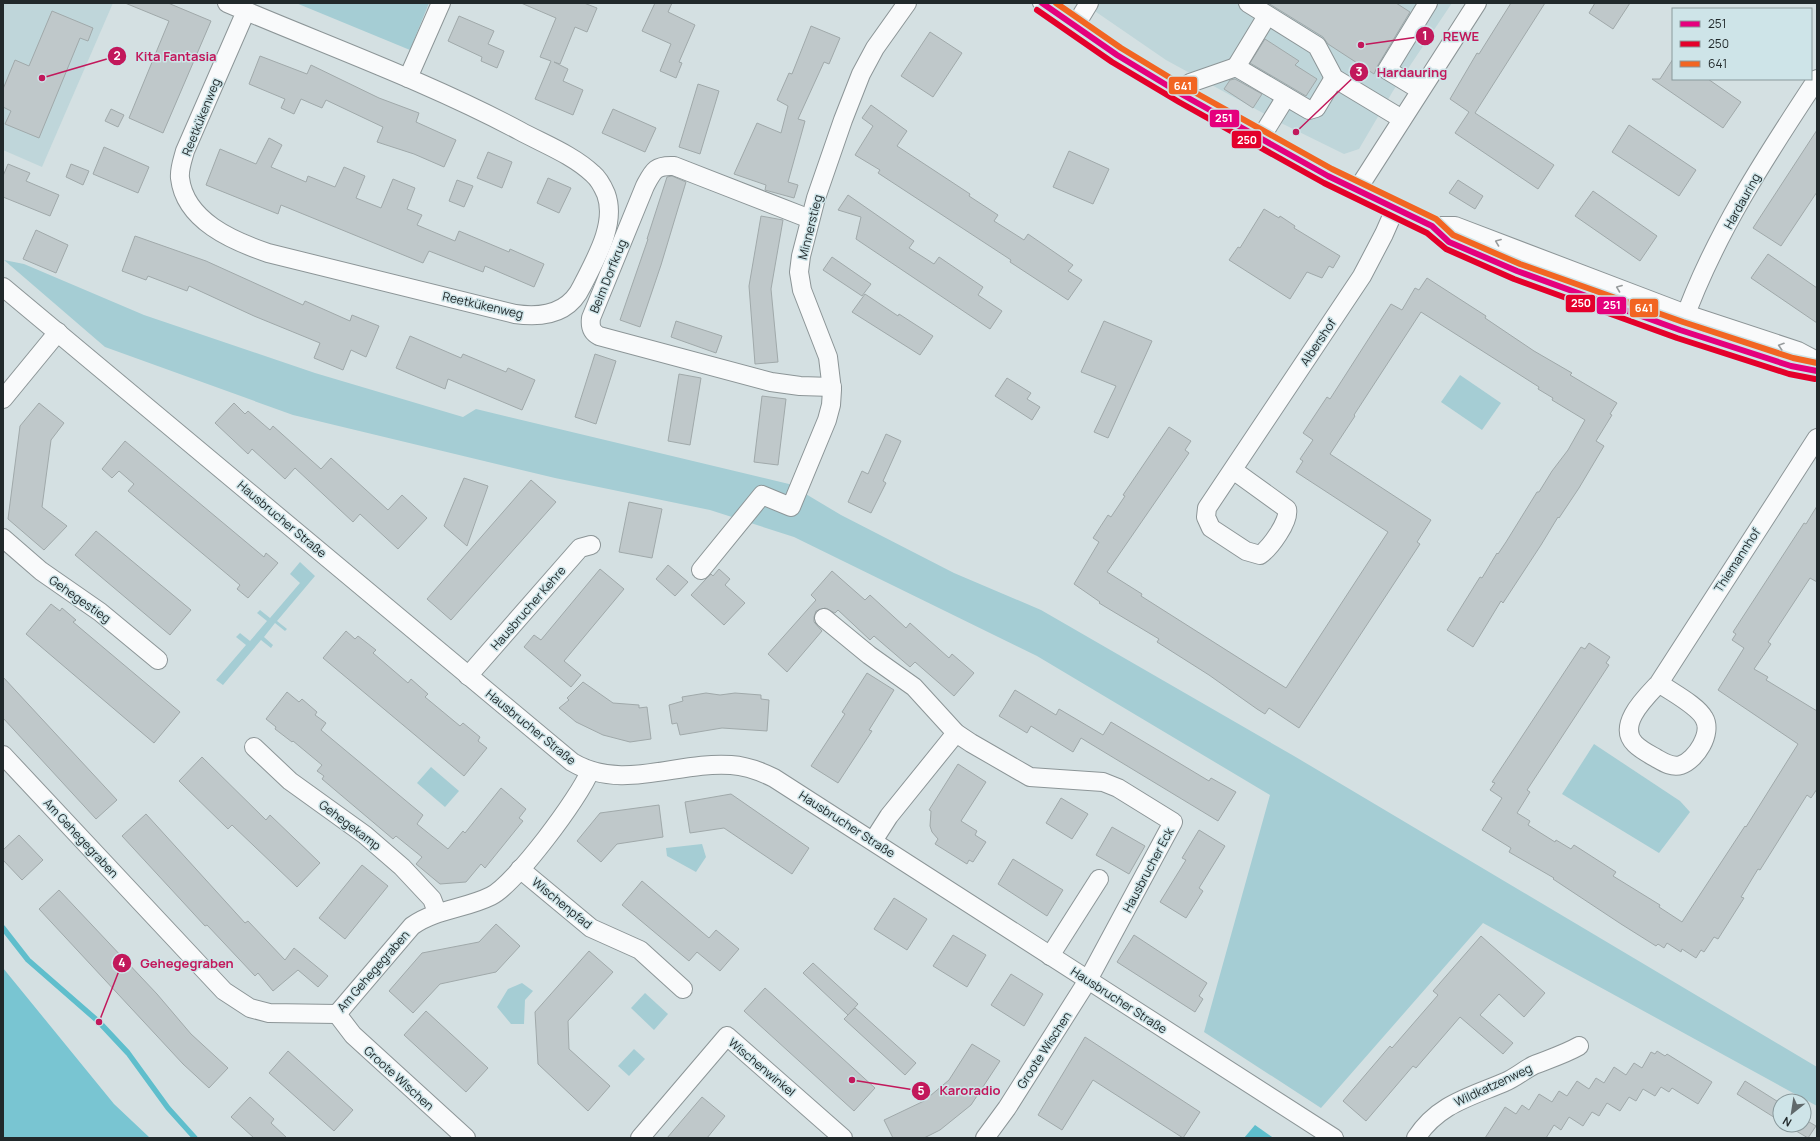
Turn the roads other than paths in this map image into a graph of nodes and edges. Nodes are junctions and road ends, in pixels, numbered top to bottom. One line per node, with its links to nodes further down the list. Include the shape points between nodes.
1 (227, 3): 9 (street, Reetkükenweg)
2 (441, 3): 13 (street)
3 (907, 3): 23 (street, Minnerstieg, via 874,48 861,74)
4 (1042, 3): 11 (street)
5 (1090, 3): 11 (street)
6 (1248, 3): 10 (street)
7 (1428, 3): 16 (street, via 1387,70)
8 (1477, 3): 16 (street)
9 (246, 11): 13 (street, Reetkükenweg); 13 (street, Reetkükenweg, via 185,151 181,166 180,176 186,198 200,218 248,246 297,261 515,314 537,316 563,308 581,288 606,231 608,202 601,183 594,174 568,157 484,112)
10 (1268, 16): 12 (street); 14 (street, via 1317,46)
11 (1075, 26): 17 (street, via 1116,55)
12 (1236, 67): 17 (street, via 1190,83); 18 (street)
13 (408, 78)
14 (1334, 78): 18 (street, via 1316,108 1309,110); 19 (street)
15 (1817, 78): 25 (street, Hardauring, via 1757,173 1721,237)
16 (1420, 90): 19 (street)
17 (1183, 95): 20 (street)
18 (1286, 97): 20 (street)
19 (1402, 119): 21 (street)
20 (1260, 139): 21 (street)
21 (1357, 190): 22 (street)
22 (1395, 209): 25 (street, via 1432,226 1449,242 1517,271); 32 (street, Albershof, via 1362,276)
23 (810, 219): 29 (street, Minnerstieg, via 799,272 805,300 828,358); 29 (street, Beim Dorfkrug, via 674,166 658,168 653,171 645,186 590,325 594,334 599,336 741,375 792,385)
24 (3, 287): 26 (street, Hausbrucher Straße)
25 (1683, 322): 27 (street, one-way to 25, via 1798,351); 28 (street, via 1791,366)
26 (58, 332): 30 (street); 38 (street, Hausbrucher Straße)
27 (1817, 361)
28 (1817, 371)
29 (832, 387): 35 (street, Minnerstieg, via 827,420 791,506 762,496)
30 (3, 399)
31 (1817, 438): 39 (street, Thiemannhof)
32 (1233, 470): 32 (street, Albershof, via 1207,508 1207,521 1211,528 1246,551 1260,555 1266,551 1285,524 1287,509)
33 (3, 538): 37 (street, Gehegestieg, via 41,571 100,612)
34 (591, 545): 38 (street, Hausbrucher Kehre, via 580,548)
35 (701, 570)
36 (824, 618): 40 (street, Hausbrucher Eck, via 914,687)
37 (158, 660)
38 (468, 676): 43 (street, Hausbrucher Straße, via 572,762)
39 (1659, 683): 39 (street, Thiemannhof, via 1693,707 1704,717 1707,725 1698,750 1681,765 1673,766 1645,752 1630,738 1628,731 1633,717)
40 (956, 734): 44 (street, via 889,816); 49 (street, Hausbrucher Eck, via 1030,777 1103,782 1118,788 1173,822)
41 (254, 747): 47 (street, Gehegekamp, via 290,781 365,835 402,867 432,899)
42 (3, 754): 51 (street, Am Gehegegraben, via 224,992 250,1008 269,1013)
43 (590, 771): 44 (street, Hausbrucher Straße, via 632,775 720,765 750,768 786,784); 45 (street, Am Gehegegraben, via 572,804)
44 (873, 841): 48 (street, Hausbrucher Straße)
45 (520, 869): 47 (street, Am Gehegegraben, via 505,886 491,896); 50 (street, Wischenpfad, via 588,926 640,950)
46 (1099, 879): 48 (street)
47 (437, 912): 51 (street, Am Gehegegraben, via 421,920 404,934)
48 (1050, 956): 49 (street, Hausbrucher Straße)
49 (1088, 980): 56 (street, Groote Wischen); 57 (street, Hausbrucher Straße)
50 (683, 989)
51 (337, 1014): 53 (street, Groote Wischen, via 353,1036)
52 (1579, 1046): 58 (street, Wildkatzenweg, via 1533,1066 1507,1081 1457,1101 1428,1121)
53 (466, 1138)
54 (640, 1138): 55 (street, Wischenwinkel, via 727,1036)
55 (843, 1138)
56 (986, 1138)
57 (1334, 1138)
58 (1416, 1138)

